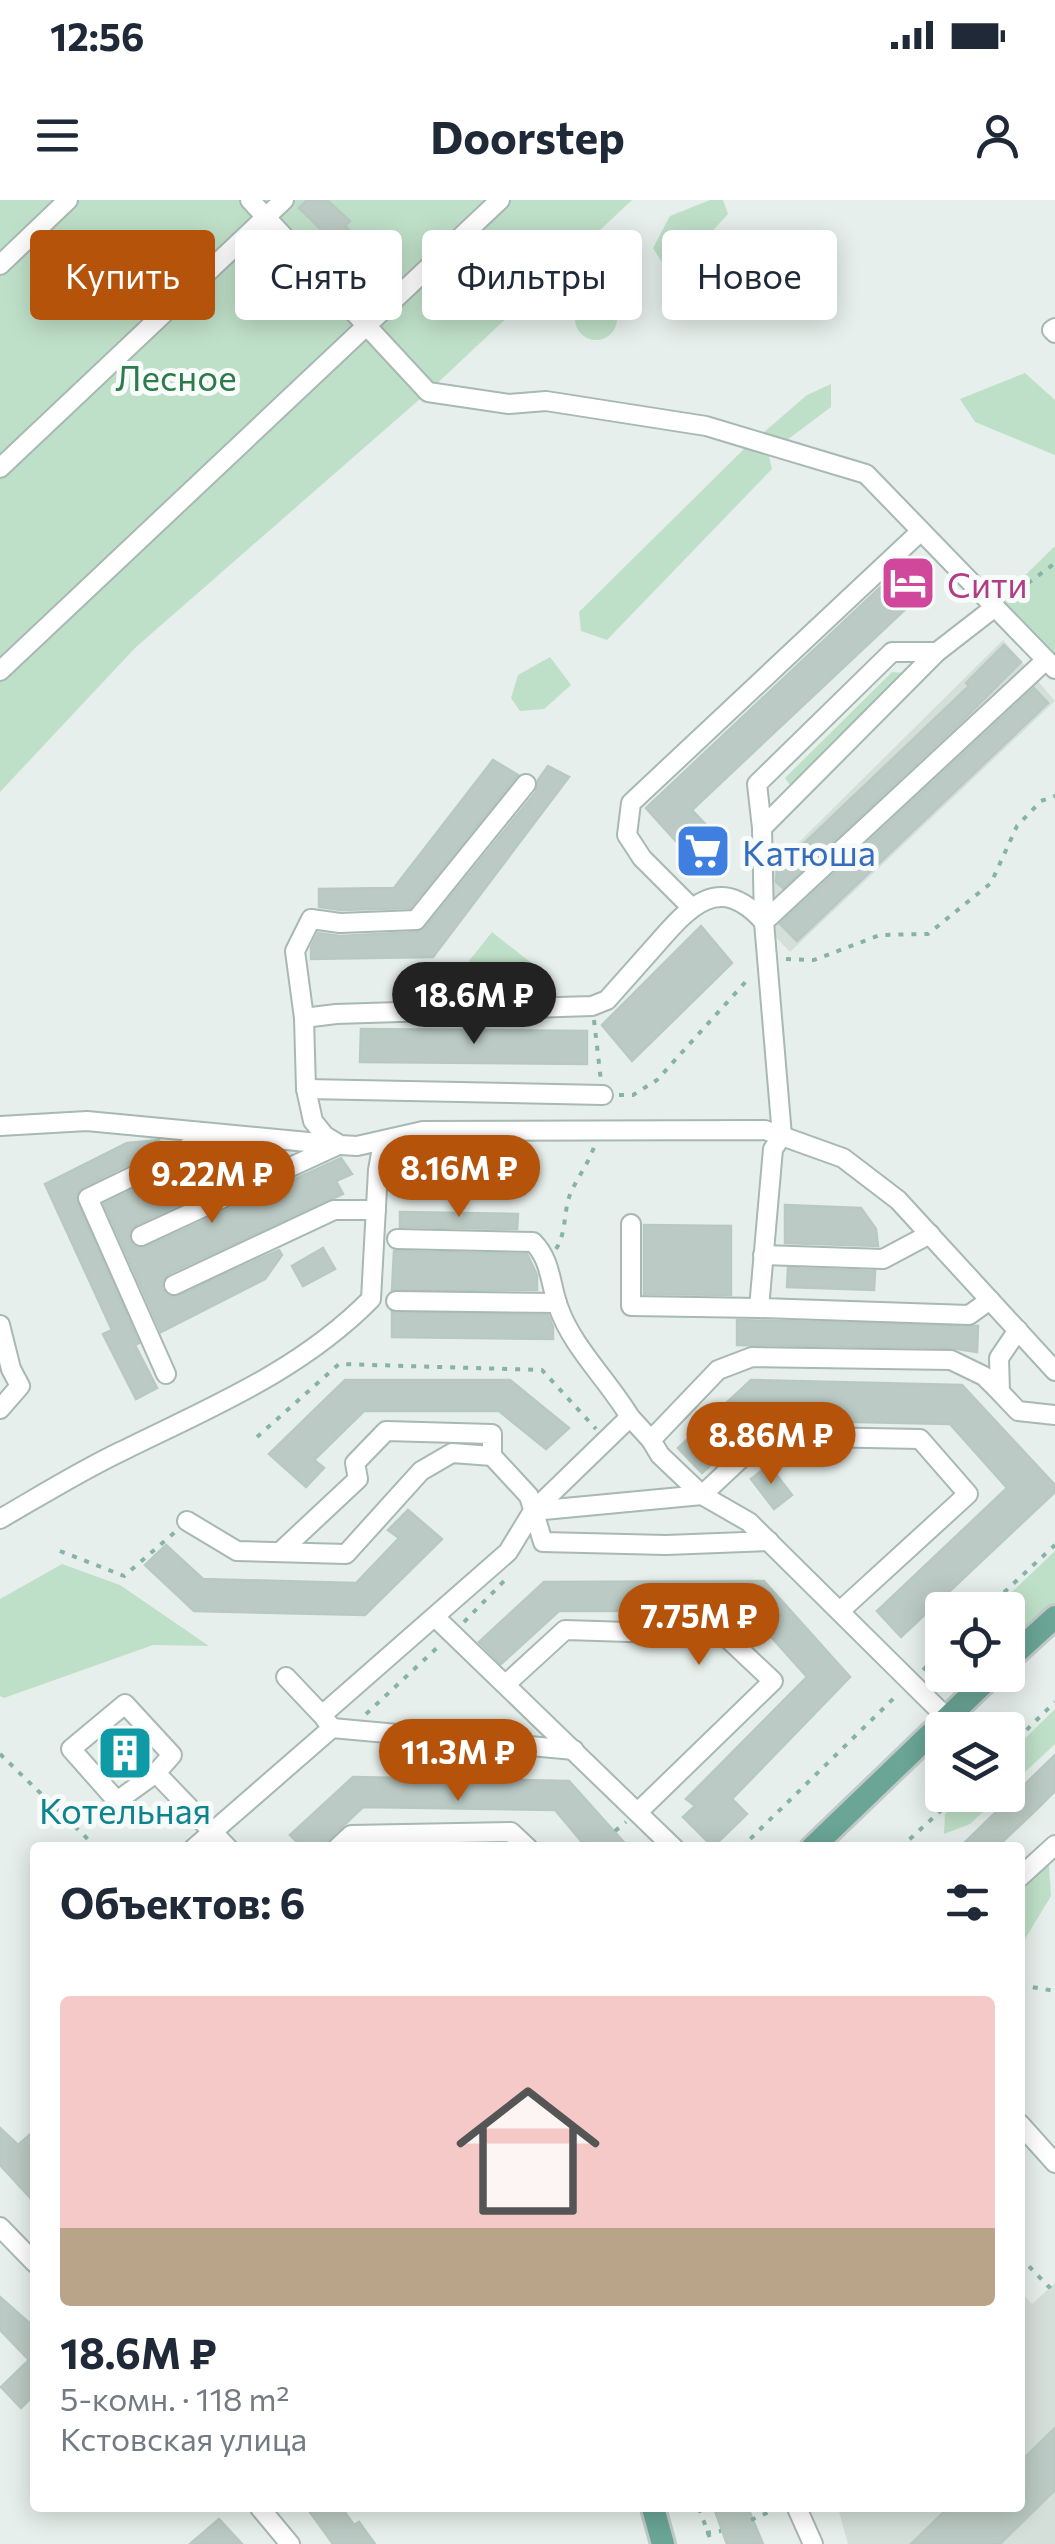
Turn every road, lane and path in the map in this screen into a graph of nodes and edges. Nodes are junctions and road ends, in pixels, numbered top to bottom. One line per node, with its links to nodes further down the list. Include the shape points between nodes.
1 (68, 200): 6 (street)
2 (250, 200): 5 (street)
3 (284, 200): 5 (street)
4 (500, 200): 7 (street)
5 (266, 217): 7 (street); 8 (street)
6 (0, 265)
7 (366, 326): 9 (street, via 428,392 509,404 546,401 706,426 866,474); 14 (street)
8 (0, 468)
9 (921, 530): 11 (street); 18 (street, via 631,802 627,835)
10 (1055, 563): 11 (path)
11 (996, 608): 12 (street); 13 (street)
12 (937, 652): 17 (street); 17 (street, via 892,652 757,784)
13 (1051, 664): 19 (street)
14 (0, 671)
15 (526, 784): 22 (street, via 416,920 311,919 295,951)
16 (1055, 796): 20 (path, via 1017,826 991,884 928,934 880,934 814,960)
17 (762, 828): 19 (street)
18 (690, 906): 19 (street, via 739,900); 21 (street, via 607,1000)
19 (764, 922): 20 (street)
20 (767, 958): 24 (path, via 656,1080 633,1095); 28 (street)
21 (592, 1006): 22 (street); 24 (path)
22 (304, 1018): 23 (street)
23 (306, 1089): 24 (street); 30 (street, via 313,1120)
24 (603, 1095)
25 (0, 1126): 27 (street, via 87,1121)
26 (602, 1130): 28 (street, via 765,1130); 29 (street, via 422,1131); 37 (path, via 565,1210 563,1239)
27 (206, 1133): 30 (street); 46 (street, via 179,1154 88,1198)
28 (782, 1136): 33 (street, via 843,1158); 36 (street, via 773,1150)
29 (383, 1142): 30 (street); 31 (street)
30 (340, 1145): 34 (street)
31 (376, 1210): 38 (street, via 334,1210); 57 (street, via 371,1299 344,1327 250,1390 118,1452)
32 (631, 1224): 42 (street, via 631,1306)
33 (930, 1234): 36 (street, via 883,1259); 39 (street)
34 (141, 1236)
35 (398, 1238): 37 (street, via 533,1242)
36 (764, 1255): 42 (street)
37 (546, 1262): 41 (street)
38 (174, 1285)
39 (990, 1300): 42 (street, via 969,1315); 44 (street)
40 (396, 1301): 41 (street)
41 (557, 1303): 50 (street, via 568,1330)
42 (759, 1308)
43 (0, 1324): 48 (street, via 20,1386)
44 (1018, 1330): 45 (street); 47 (street, via 1000,1358)
45 (1055, 1372)
46 (166, 1374)
47 (1000, 1392): 49 (street, via 1018,1410); 53 (street, via 951,1360 752,1357 718,1370)
48 (0, 1408)
49 (1055, 1415)
50 (630, 1417): 52 (street); 53 (street)
51 (257, 1437): 52 (path, via 339,1364 542,1370)
52 (606, 1440): 56 (street)
53 (651, 1440): 55 (street)
54 (492, 1456): 56 (street, via 529,1496); 62 (street, via 452,1454 421,1471 346,1554); 62 (street, via 492,1434 386,1431 355,1462 358,1479)
55 (702, 1495): 56 (street); 59 (street); 65 (street, via 764,1436 920,1440 968,1494)
56 (533, 1511): 59 (street, via 542,1542); 67 (street, via 508,1552)
57 (0, 1519)
58 (187, 1521): 61 (path, via 124,1576); 62 (street, via 237,1551)
59 (769, 1541): 65 (street)
60 (1055, 1544): 64 (path)
61 (60, 1551)
62 (280, 1552)
63 (517, 1568): 68 (path)
64 (1004, 1592)
65 (840, 1611): 72 (street)
66 (1055, 1617): 69 (main road)
67 (436, 1618): 68 (street); 78 (street)
68 (452, 1634): 73 (street); 78 (path)
69 (1025, 1644)
70 (925, 1668): 72 (path)
71 (286, 1676): 78 (street)
72 (911, 1682): 76 (street); 93 (path)
73 (506, 1684): 81 (street); 84 (street, via 564,1630 724,1635 773,1681)
74 (973, 1692): 77 (main road)
75 (1055, 1702): 79 (path)
76 (941, 1712)
77 (951, 1712)
78 (335, 1724): 81 (street); 86 (street)
79 (1025, 1731)
80 (925, 1738): 94 (main road)
81 (575, 1750): 84 (street)
82 (0, 1754): 87 (path)
83 (156, 1773): 83 (street, via 172,1756 124,1704 71,1749 117,1801); 86 (street)
84 (638, 1812): 92 (street)
85 (939, 1812): 95 (path)
86 (213, 1832): 88 (street); 89 (street)
87 (91, 1842)
88 (201, 1842)
89 (222, 1842)
90 (344, 1842): 91 (street, via 351,1834 511,1832)
91 (522, 1842)
92 (668, 1842)
93 (746, 1842)
94 (818, 1842)
95 (907, 1842)
96 (1055, 1845): 97 (street)
97 (1025, 1872)
98 (1025, 1986): 99 (path)
99 (1055, 1991)
100 (1025, 2130): 101 (street)
101 (1055, 2163)
102 (0, 2227): 103 (street)
103 (30, 2258)
104 (1025, 2262): 105 (path, via 1049,2287)
105 (1055, 2281)
106 (263, 2512): 114 (street)
107 (654, 2512): 115 (main road)
108 (699, 2512): 113 (path)
109 (769, 2512): 111 (path)
110 (799, 2512): 117 (street)
111 (751, 2520)
112 (720, 2530): 113 (path)
113 (706, 2533): 116 (path)
114 (290, 2544)
115 (663, 2544)
116 (712, 2544)
117 (812, 2544)

